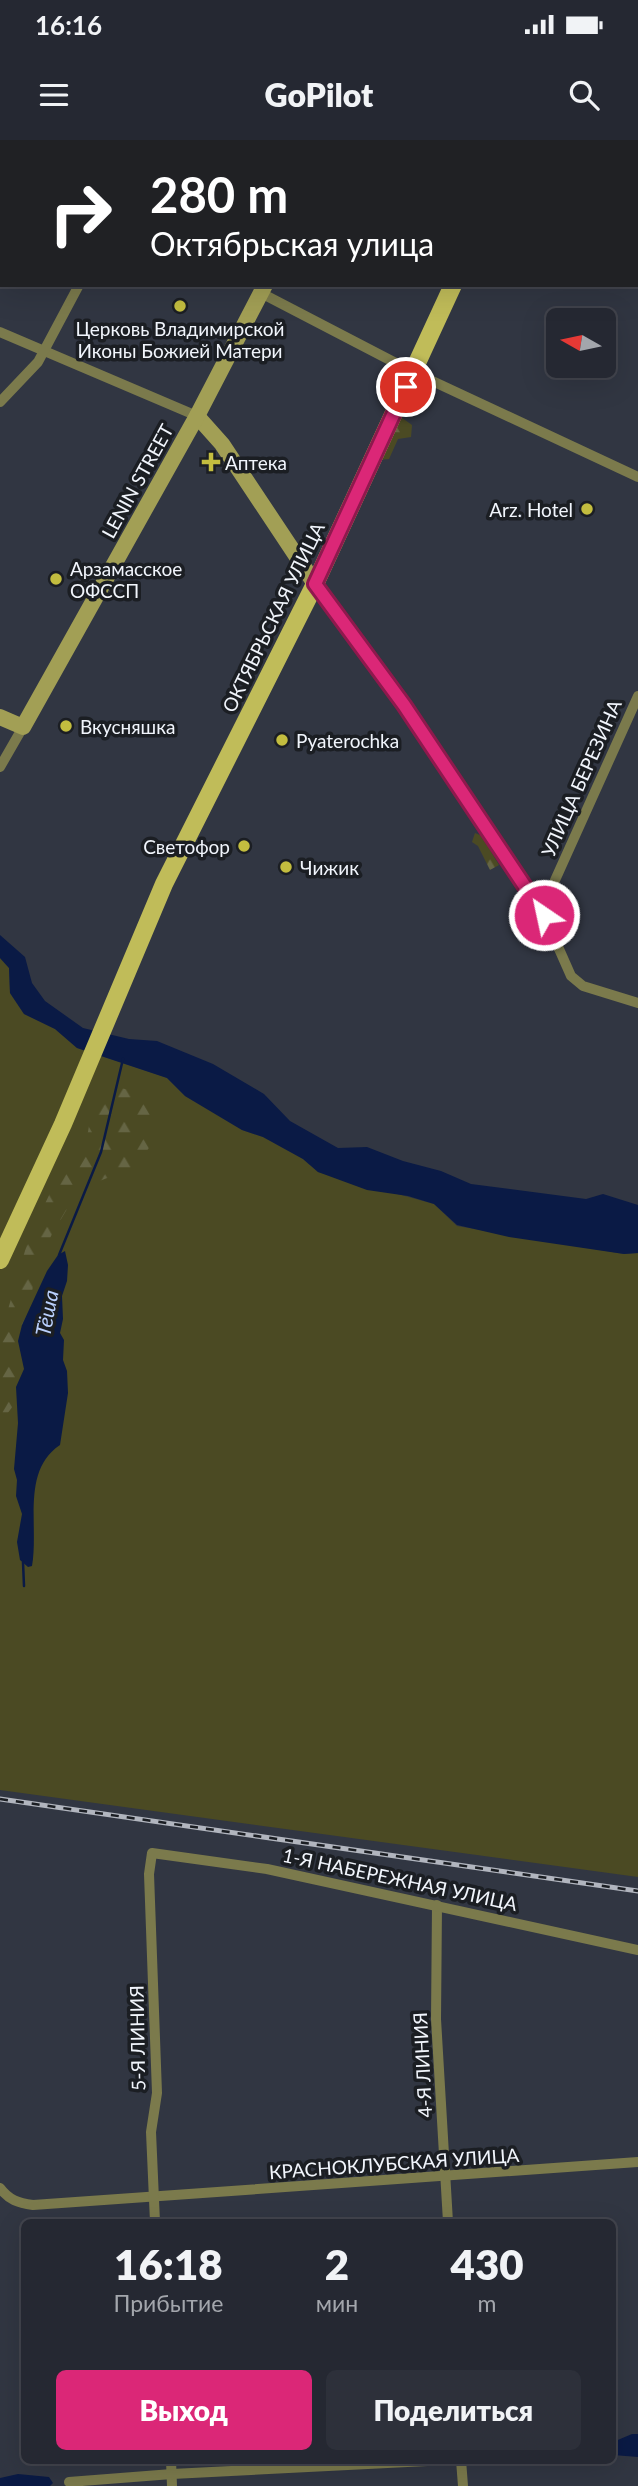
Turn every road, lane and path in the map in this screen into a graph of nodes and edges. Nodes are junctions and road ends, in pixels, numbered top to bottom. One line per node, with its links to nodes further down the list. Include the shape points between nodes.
1 (78, 287): 5 (street)
2 (452, 287): 6 (main road, ОКТЯБРЬСКАЯ УЛИЦА)
3 (263, 289): 6 (street); 8 (street, LENIN STREET)
4 (0, 332): 5 (street)
5 (44, 352): 7 (street); 8 (street)
6 (413, 372): 9 (street); 10 (main road, ОКТЯБРЬСКАЯ УЛИЦА)
7 (0, 402)
8 (197, 416): 10 (street, via 222,444); 13 (street, LENIN STREET)
9 (638, 477)
10 (315, 584): 15 (street, via 404,705); 17 (main road, ОКТЯБРЬСКАЯ УЛИЦА, via 170,873)
11 (638, 696): 15 (street, УЛИЦА БЕРЕЗИНА, via 547,898)
12 (0, 717): 13 (street)
13 (23, 727): 14 (street, LENIN STREET)
14 (0, 767)
15 (544, 915): 16 (street, via 571,976 583,986)
16 (638, 1003)
17 (0, 1260)
18 (152, 1853): 19 (street, 1-Я НАБЕРЕЖНАЯ УЛИЦА, via 267,1869); 24 (street, 5-Я ЛИНИЯ, via 157,2093 151,2132)
19 (437, 1905): 20 (street, 1-Я НАБЕРЕЖНАЯ УЛИЦА); 22 (street, 4-Я ЛИНИЯ, via 436,2019)
20 (638, 1950)
21 (638, 2162): 22 (street, КРАСНОКЛУБСКАЯ УЛИЦА)
22 (445, 2177): 24 (street, КРАСНОКЛУБСКАЯ УЛИЦА); 26 (street, 4-Я ЛИНИЯ)
23 (0, 2188): 24 (street, КРАСНОКЛУБСКАЯ УЛИЦА, via 7,2197 33,2206)
24 (153, 2198): 25 (street, 5-Я ЛИНИЯ)
25 (155, 2219)
26 (448, 2219)
27 (392, 2464): 29 (street)
28 (461, 2464): 31 (street)
29 (172, 2480): 30 (street)
30 (69, 2482)
31 (463, 2486)

